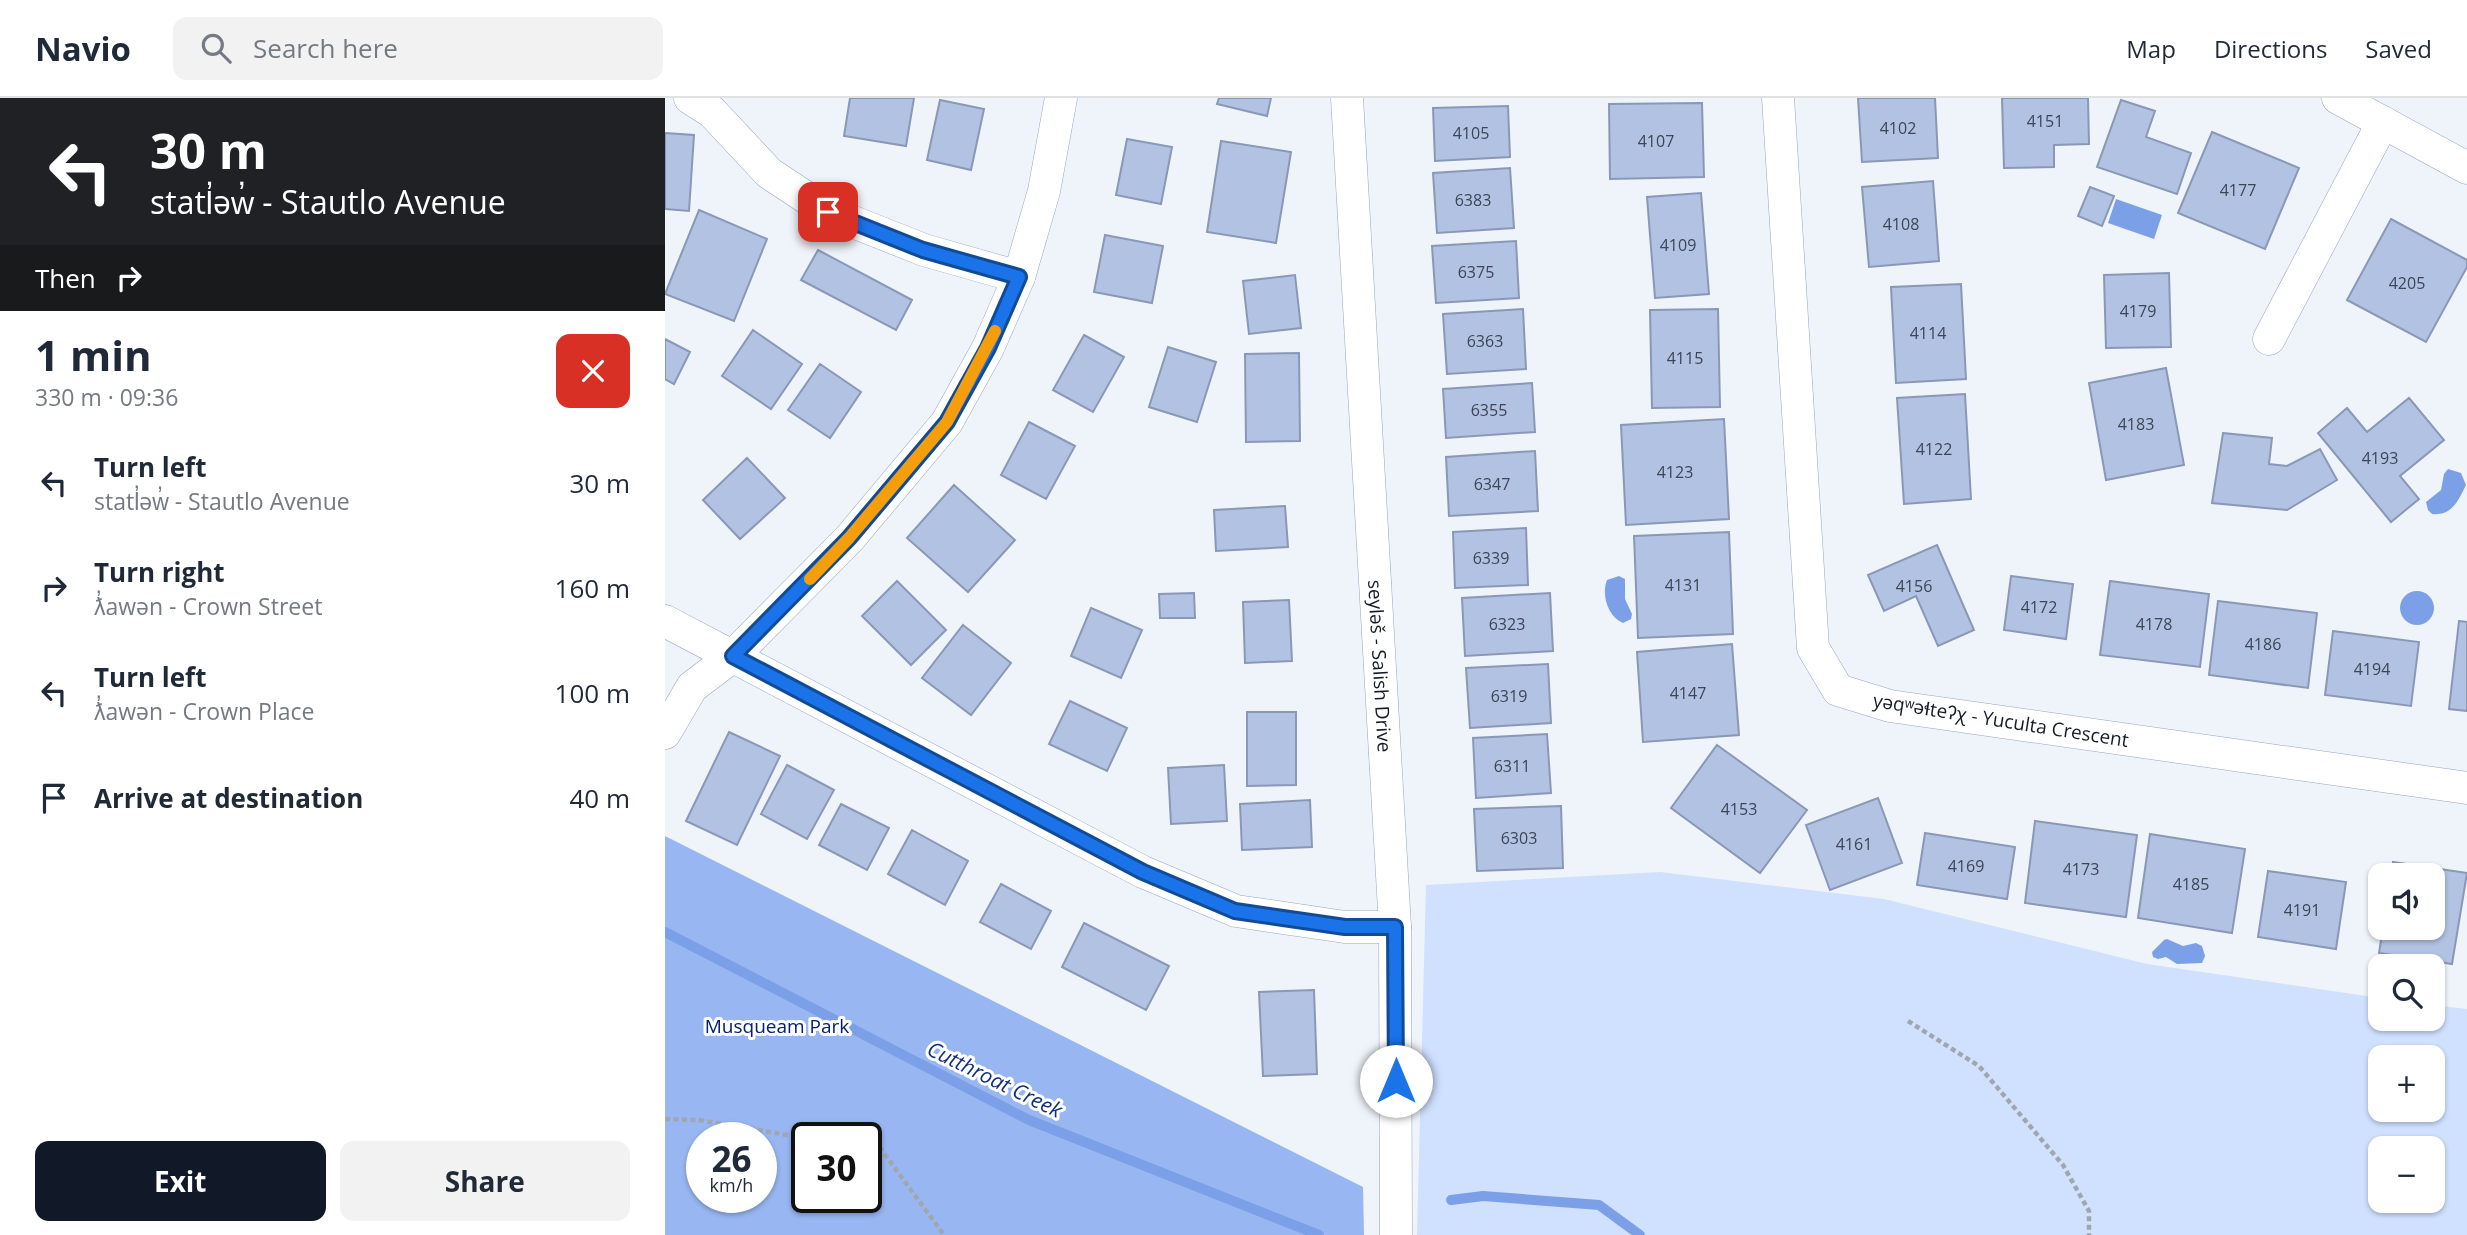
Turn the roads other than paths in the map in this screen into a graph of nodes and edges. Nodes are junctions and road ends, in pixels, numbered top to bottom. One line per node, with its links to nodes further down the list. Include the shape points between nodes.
1 (690, 98): 8 (street, via 712,112 769,173 828,212 923,250)
2 (1061, 98): 8 (street, via 1044,191)
3 (1346, 98): 14 (street, seyləš - Salish Drive)
4 (1778, 98): 13 (street, yəqʷəɬteʔχ - Yuculta Crescent, via 1814,648 1838,690 1890,706)
5 (2338, 98): 6 (street)
6 (2383, 122): 7 (street); 9 (street)
7 (2467, 168)
8 (1019, 277): 11 (street, via 988,348 947,422 849,538)
9 (2269, 339)
10 (665, 621): 11 (street)
11 (733, 656): 12 (street, via 692,687); 14 (street, via 1143,872 1235,911 1345,927)
12 (665, 733)
13 (2467, 788)
14 (1395, 927): 15 (street, seyləš - Salish Drive)
15 (1396, 1235)

